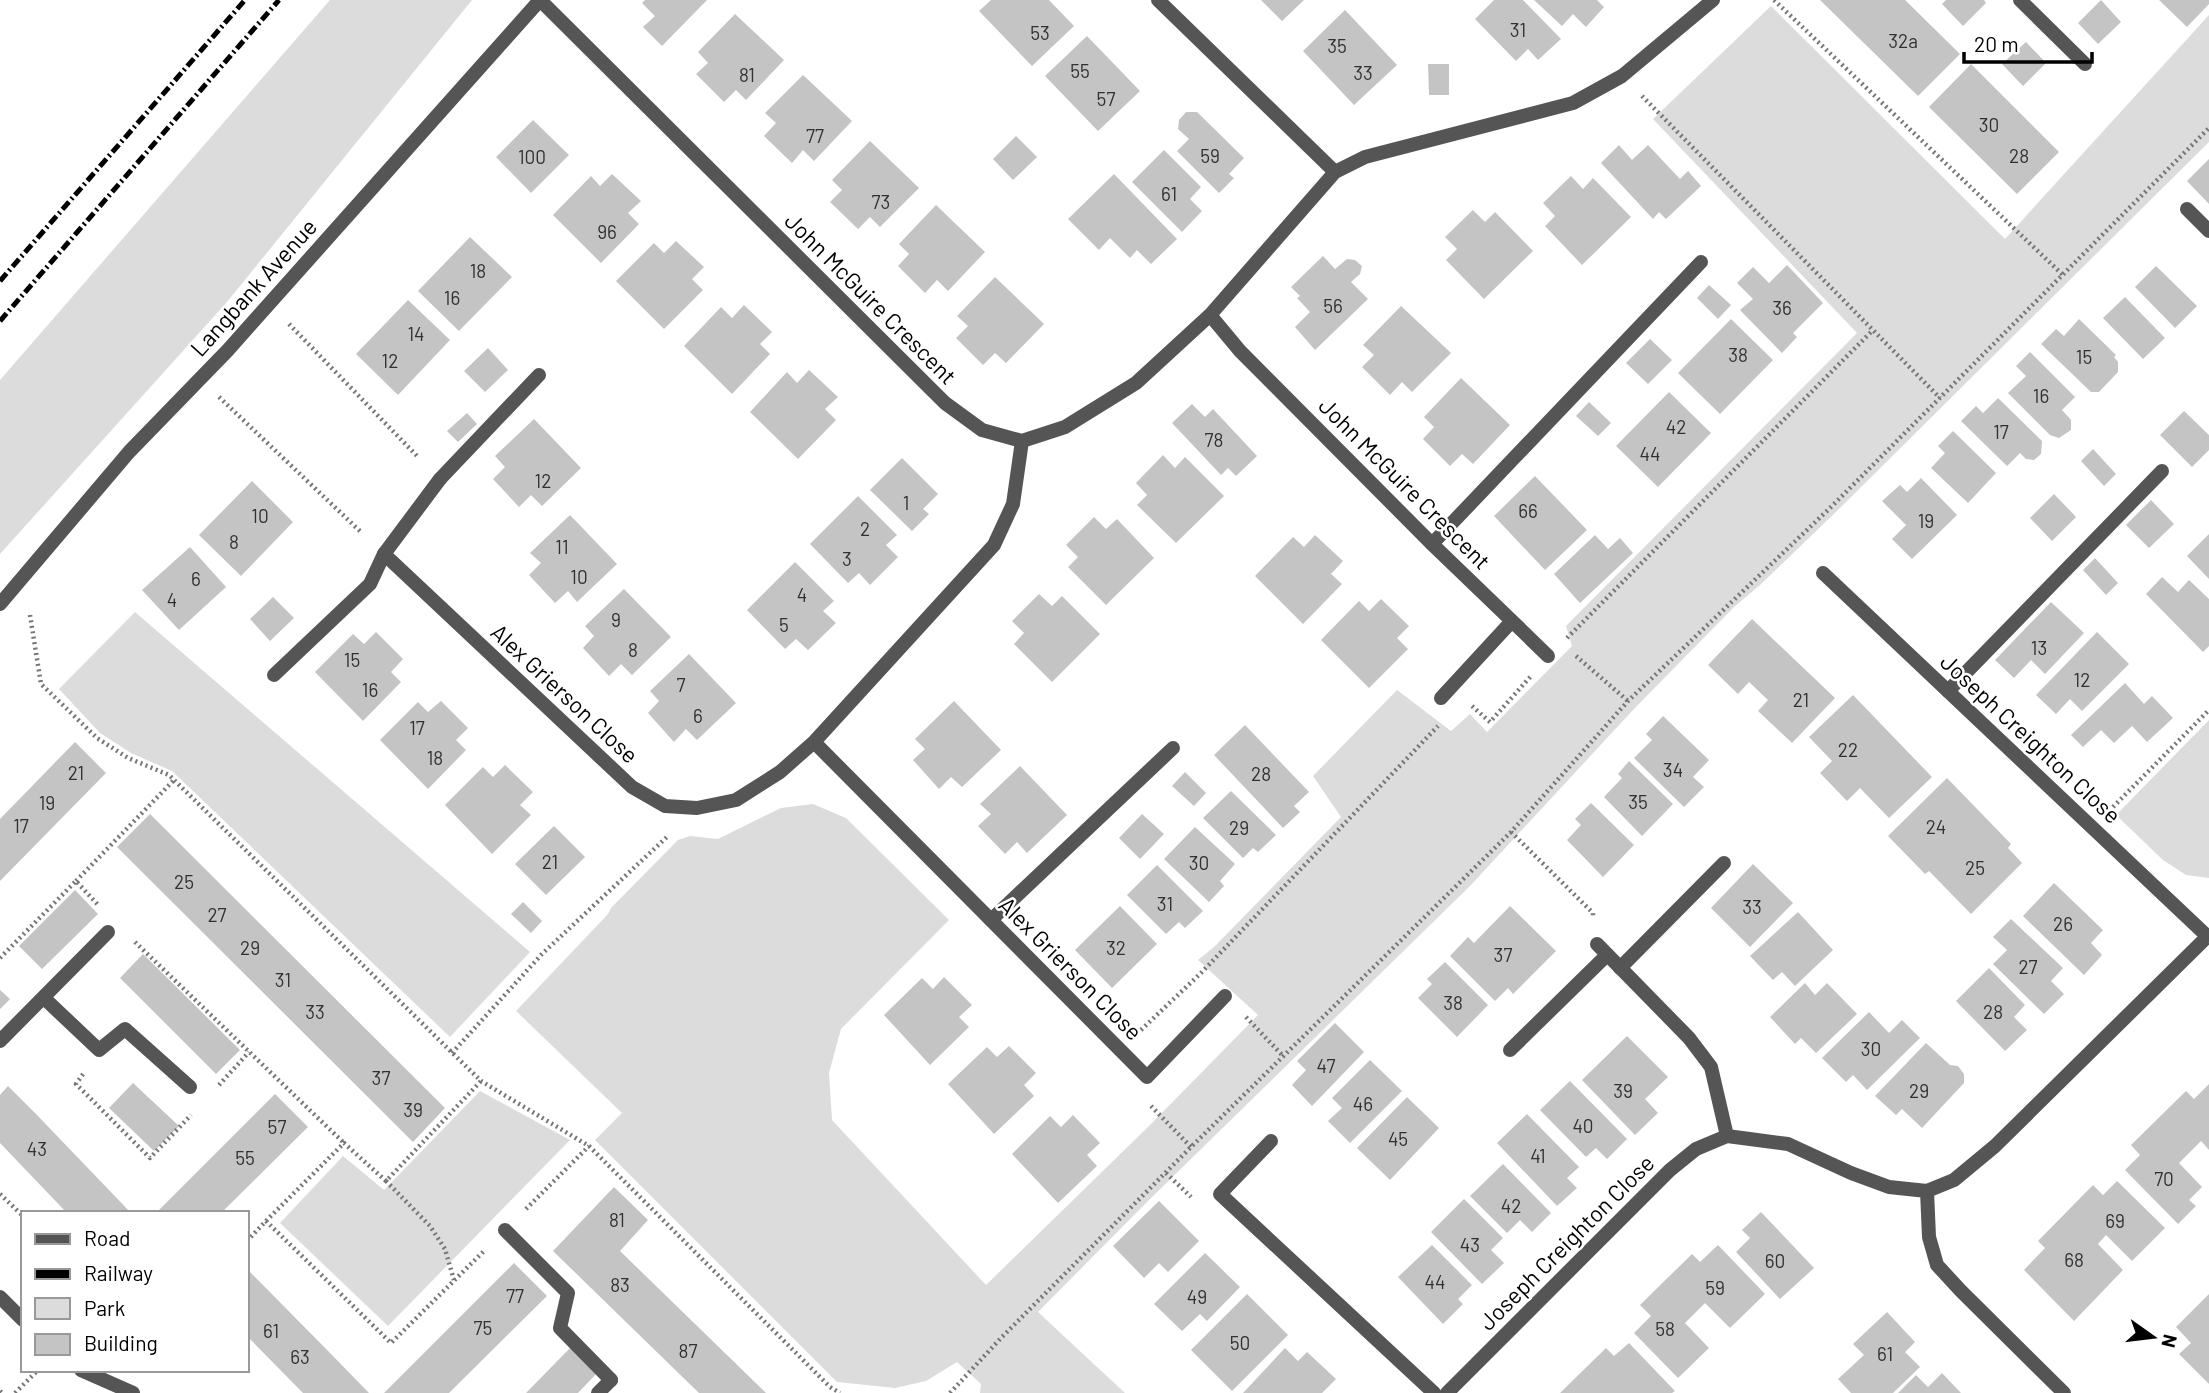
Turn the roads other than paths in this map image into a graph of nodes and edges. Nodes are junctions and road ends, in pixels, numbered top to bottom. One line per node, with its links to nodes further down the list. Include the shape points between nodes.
1 (540, 0): 12 (street, John McGuire Crescent, via 945,403 982,430); 17 (street, Langbank Avenue, via 201,380 129,452)
2 (1158, 0): 6 (street)
3 (1713, 0): 6 (street, via 1622,76 1573,103 1366,158)
4 (2020, 0): 5 (street)
5 (2085, 64)
6 (1335, 172): 10 (street)
7 (2187, 209): 8 (street)
8 (2209, 231)
9 (1700, 262): 14 (street)
10 (1210, 315): 12 (street, via 1136,383 1065,427); 14 (street, John McGuire Crescent, via 1240,351)
11 (539, 375): 15 (street, via 440,479)
12 (1022, 442): 23 (street, Alex Grierson Close, via 1013,504 994,545)
13 (2162, 471): 21 (street)
14 (1432, 544): 18 (street, John McGuire Crescent)
15 (384, 554): 20 (street, via 370,584); 23 (street, Alex Grierson Close, via 632,787 665,806 697,808 736,800 780,772)
16 (1824, 573): 21 (street, Joseph Creighton Close)
17 (0, 604)
18 (1512, 621): 19 (street, John McGuire Crescent); 22 (street)
19 (1548, 656)
20 (274, 675)
21 (1948, 691): 28 (street, Joseph Creighton Close)
22 (1441, 698)
23 (814, 742): 26 (street, Alex Grierson Close)
24 (1173, 748): 26 (street)
25 (1724, 863): 29 (street)
26 (991, 920): 34 (street, Alex Grierson Close)
27 (112, 927): 31 (street)
28 (2208, 936): 39 (street, Joseph Creighton Close, via 1995,1146 1954,1180)
29 (1620, 968): 33 (street, via 1602,950); 37 (street, via 1712,1067)
30 (1225, 996): 34 (street)
31 (44, 998): 32 (street); 35 (street, via 99,1050 125,1029)
32 (0, 1041)
33 (1510, 1050)
34 (1147, 1077): 36 (street)
35 (190, 1087)
36 (1137, 1090)
37 (1727, 1136): 39 (street, via 1788,1144 1889,1187); 47 (street, Joseph Creighton Close, via 1696,1149 1670,1170)
38 (1271, 1141): 46 (street, via 1220,1194)
39 (1927, 1191): 48 (street, via 1929,1237 1937,1265)
40 (505, 1230): 45 (street, via 568,1293 560,1328 611,1380)
41 (0, 1297): 42 (street)
42 (21, 1318)
43 (86, 1372): 44 (street)
44 (133, 1393)
45 (597, 1393)
46 (1434, 1393)
47 (1447, 1393)
48 (2064, 1393)

